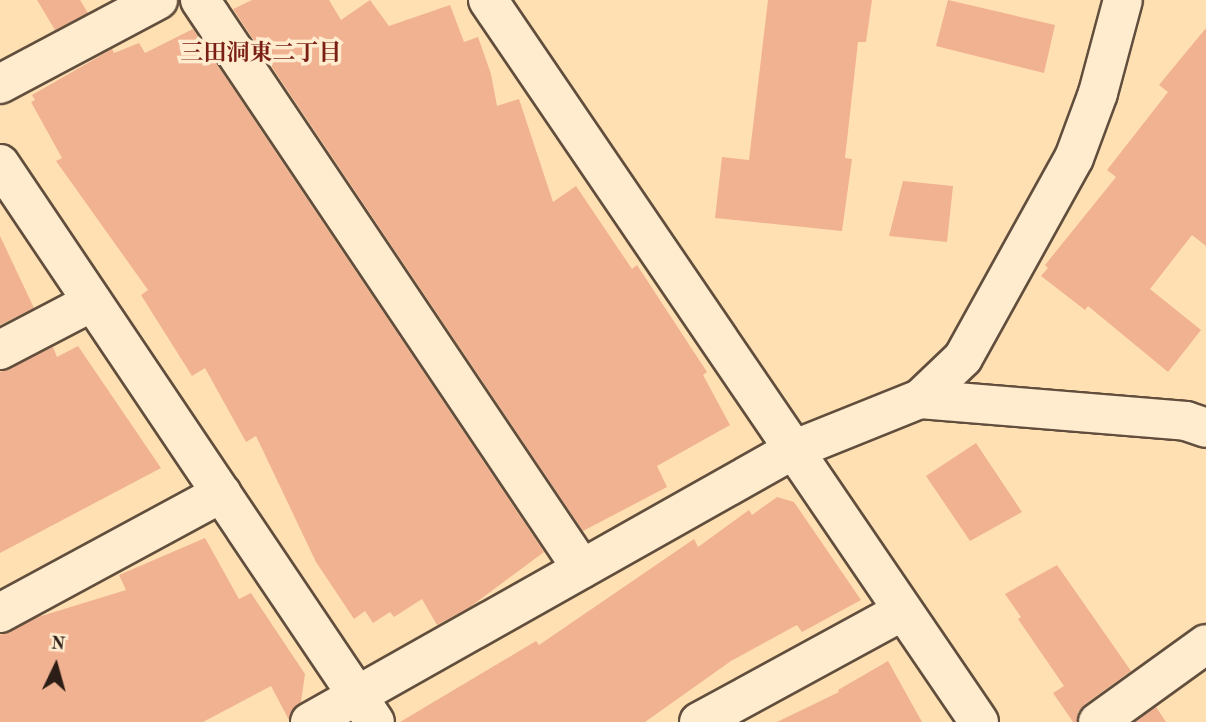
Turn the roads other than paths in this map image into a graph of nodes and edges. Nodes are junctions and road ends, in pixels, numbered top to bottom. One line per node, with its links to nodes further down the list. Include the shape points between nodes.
1 (158, 0): 5 (street)
2 (200, 0): 13 (street)
3 (488, 0): 11 (street)
4 (1123, 0): 9 (street, via 1098,93 1074,158 963,358)
5 (0, 84)
6 (0, 164): 7 (street)
7 (92, 302): 8 (street); 12 (street)
8 (0, 350)
9 (920, 400): 10 (street); 11 (street)
10 (1199, 415)
11 (793, 450): 13 (street); 14 (street)
12 (222, 493): 15 (street); 17 (street)
13 (582, 569): 17 (street)
14 (903, 611): 19 (street); 20 (street)
15 (0, 613)
16 (1206, 644): 21 (street)
17 (367, 710): 18 (street)
18 (310, 722)
19 (699, 722)
20 (979, 722)
21 (1098, 722)

